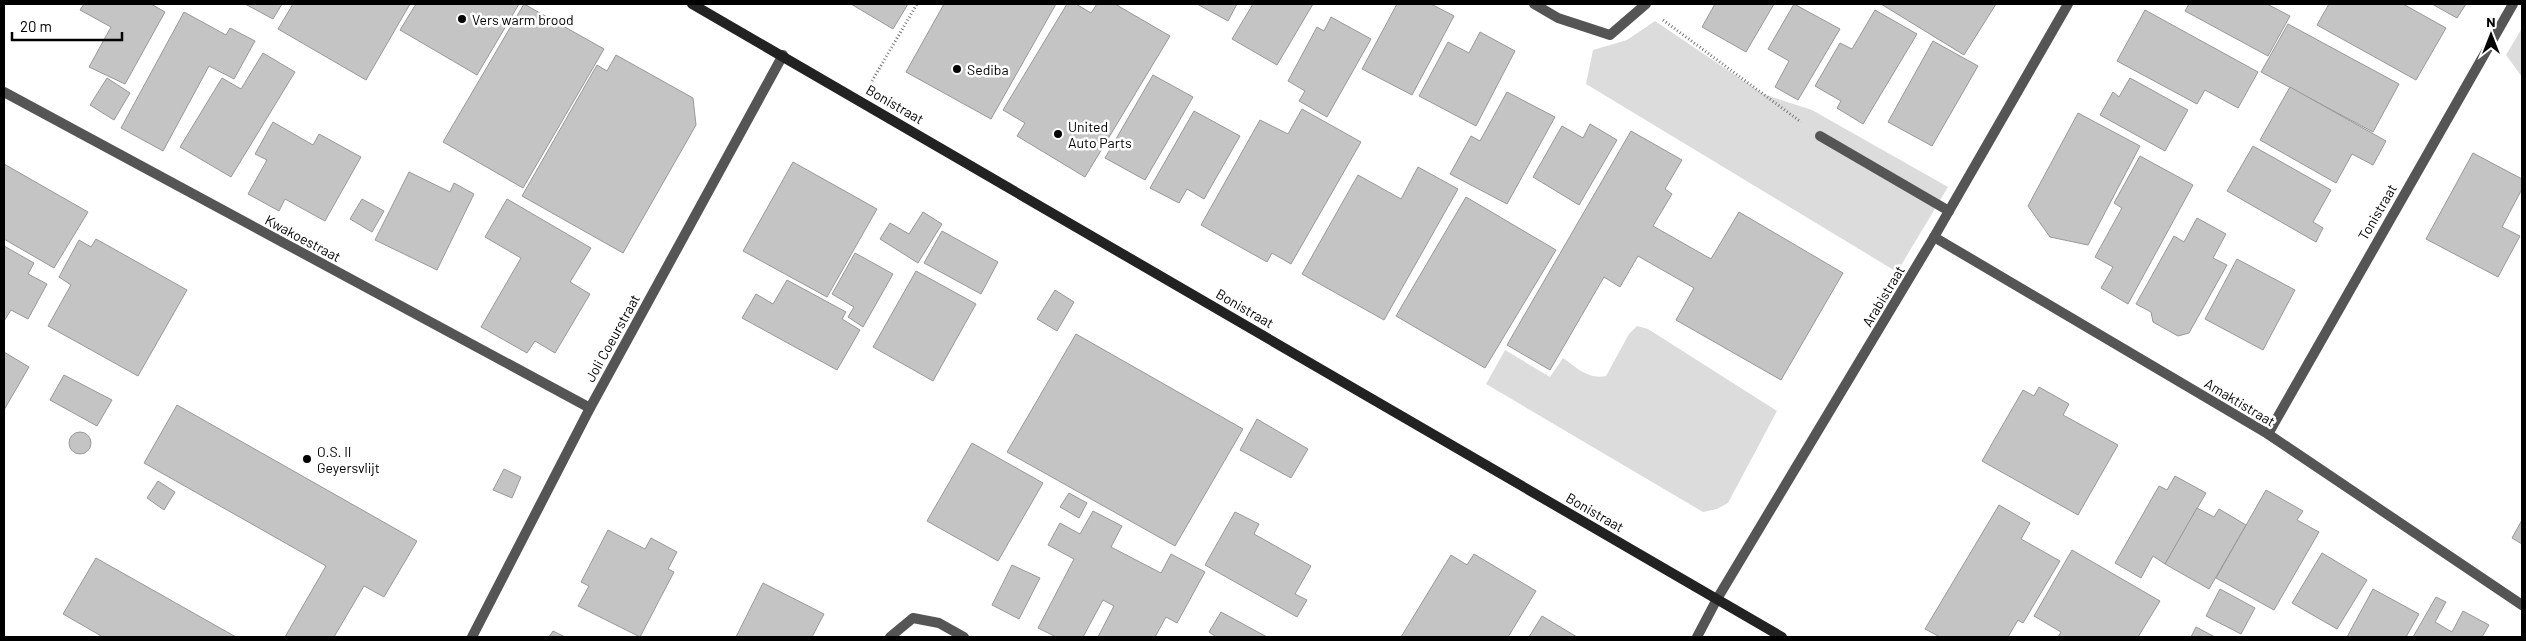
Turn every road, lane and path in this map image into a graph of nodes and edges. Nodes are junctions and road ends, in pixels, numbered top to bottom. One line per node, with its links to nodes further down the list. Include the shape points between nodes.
1 (692, 4): 7 (street, Bonistraat)
2 (917, 4): 9 (path)
3 (1534, 4): 6 (street, via 1558,18 1610,35)
4 (2068, 4): 11 (street, Arabistraat)
5 (2513, 4): 14 (street, Tonistraat)
6 (1645, 5): 10 (path)
7 (783, 55): 9 (street, Bonistraat); 13 (street, Joli Coeurstraat)
8 (4, 92): 13 (street, Kwakoestraat)
9 (860, 100): 15 (street, Bonistraat)
10 (1820, 136): 11 (street)
11 (1949, 211): 12 (street, Arabistraat)
12 (1934, 237): 14 (street, Amaktistraat); 15 (street, Arabistraat)
13 (590, 408): 17 (street, Joli Coeurstraat)
14 (2268, 434): 16 (street, Amaktistraat)
15 (1717, 599): 20 (street, Arabistraat); 21 (street, Bonistraat)
16 (2522, 604)
17 (472, 637)
18 (890, 637): 19 (street, via 913,618 939,623)
19 (964, 637)
20 (1696, 637)
21 (1782, 637)

